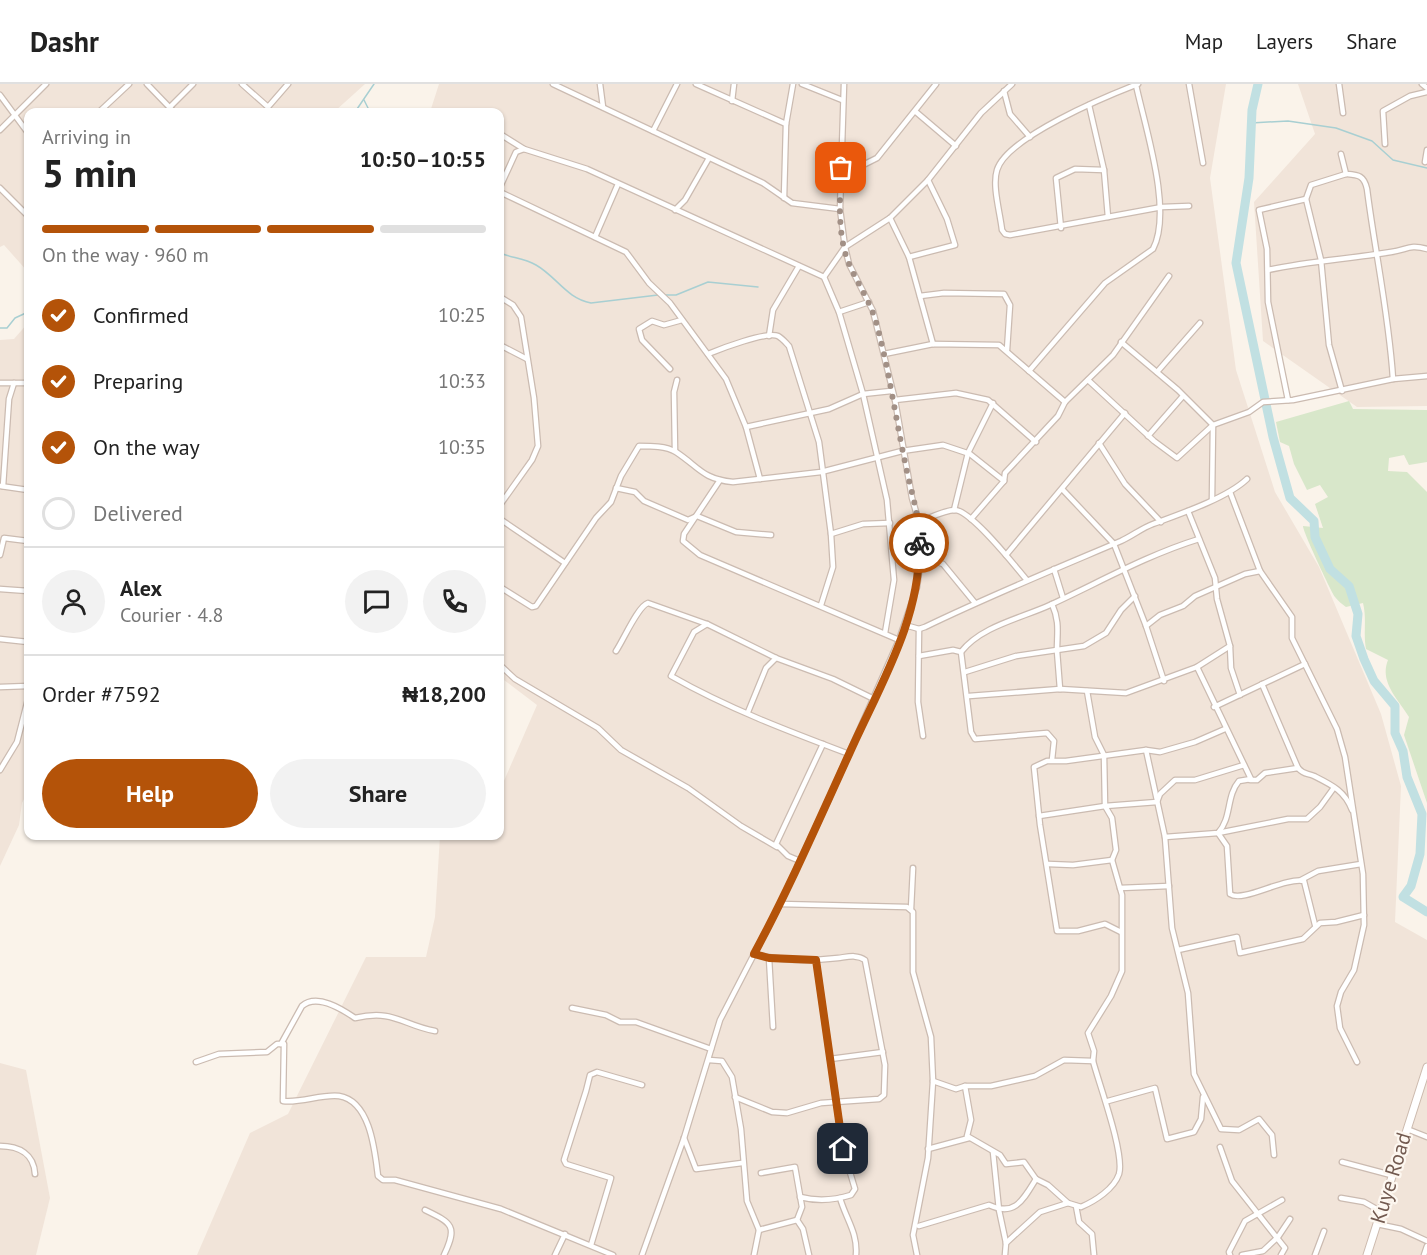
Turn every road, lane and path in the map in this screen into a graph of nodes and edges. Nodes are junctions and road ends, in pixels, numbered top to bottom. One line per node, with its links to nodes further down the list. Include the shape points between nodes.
1 (46, 84): 32 (street)
2 (129, 84): 29 (street)
3 (147, 84): 27 (street)
4 (193, 84): 27 (street)
5 (242, 84): 6 (street, via 268,107)
6 (288, 84)
7 (553, 84): 28 (street)
8 (600, 84): 28 (street)
9 (677, 84): 36 (street)
10 (696, 84): 25 (street)
11 (734, 84): 25 (street)
12 (793, 84): 33 (street)
13 (802, 84): 24 (street)
14 (844, 84): 24 (street)
15 (936, 84): 30 (street)
16 (1012, 84): 22 (street)
17 (1137, 84): 26 (street); 60 (street)
18 (1189, 84): 47 (street)
19 (1339, 84): 31 (street)
20 (1422, 84): 21 (street)
21 (1427, 90): 39 (street, via 1386,108)
22 (1004, 91): 38 (street, via 1010,114); 40 (street)
23 (0, 95): 32 (street)
24 (842, 100): 45 (street)
25 (732, 101): 33 (street)
26 (1089, 105): 38 (street); 50 (street)
27 (170, 107)
28 (603, 107): 36 (street)
29 (103, 108)
30 (916, 112): 40 (street); 48 (street, via 877,158)
31 (1343, 113)
32 (14, 116): 34 (street); 35 (street)
33 (786, 124): 57 (street)
34 (24, 128)
35 (0, 130)
36 (653, 131): 44 (street)
37 (504, 136): 41 (street)
38 (1030, 137): 66 (street, via 998,166 1002,230 1010,235)
39 (1385, 144)
40 (956, 146): 53 (street)
41 (524, 148): 52 (street, via 516,152); 54 (street)
42 (1427, 150): 46 (street)
43 (1341, 154): 51 (street)
44 (709, 158): 57 (street, via 764,183); 62 (street)
45 (841, 161): 48 (street); 49 (street)
46 (1425, 162)
47 (1203, 163)
48 (850, 166): 49 (street)
49 (841, 168): 61 (street)
50 (1104, 170): 64 (street); 66 (street, via 1075,169 1056,178)
51 (1346, 174): 58 (street, via 1311,185); 70 (street, via 1365,180)
52 (504, 177)
53 (928, 180): 65 (street); 71 (street, via 955,245)
54 (618, 184): 62 (street); 67 (street)
55 (0, 188): 63 (street)
56 (504, 194): 67 (street)
57 (784, 198): 61 (street, via 801,205)
58 (1306, 199): 72 (street); 74 (street, via 1259,210)
59 (1189, 206): 60 (street)
60 (1162, 207): 64 (street); 92 (street, via 1153,249 1105,283)
61 (840, 209): 68 (street)
62 (675, 210): 73 (street)
63 (24, 212)
64 (1108, 216): 66 (street)
65 (890, 218): 68 (street); 71 (street)
66 (1061, 228)
67 (595, 237): 81 (street, via 626,252)
68 (845, 248): 76 (street); 79 (street)
69 (1427, 249): 70 (street, via 1406,246)
70 (1375, 253): 72 (street); 95 (street, via 1389,325)
71 (909, 257): 77 (street)
72 (1321, 260): 74 (street); 102 (street, via 1327,331)
73 (799, 266): 76 (street); 83 (street, via 773,310)
74 (1268, 270): 106 (street, via 1268,302)
75 (1169, 276): 84 (street)
76 (824, 277): 80 (street)
77 (920, 296): 85 (street); 87 (street, via 1004,294 1010,305)
78 (504, 299): 90 (street, via 521,317)
79 (869, 302): 80 (street); 89 (street)
80 (839, 312): 103 (street)
81 (682, 320): 88 (street); 91 (street, via 664,325 652,321 639,329 642,340)
82 (1200, 323): 93 (street)
83 (769, 336): 88 (street, via 735,342); 110 (street, via 778,336 789,346)
84 (1121, 342): 93 (street); 97 (street)
85 (933, 345): 87 (street, via 999,345); 89 (street)
86 (504, 347): 90 (street)
87 (1007, 350): 92 (street)
88 (708, 354): 112 (street, via 726,379)
89 (884, 354): 101 (street)
90 (527, 359): 130 (street, via 538,446)
91 (670, 369)
92 (1029, 370): 107 (street)
93 (1157, 372): 104 (street)
94 (1427, 376): 95 (street)
95 (1393, 379): 102 (street)
96 (677, 380): 116 (street)
97 (1088, 380): 107 (street); 109 (street)
98 (0, 383): 99 (street)
99 (14, 383): 100 (street); 125 (street, via 9,399)
100 (24, 383)
101 (891, 391): 103 (street); 105 (street)
102 (1342, 391): 106 (street)
103 (862, 394): 110 (street); 119 (street)
104 (1183, 396): 111 (street); 113 (street)
105 (895, 400): 108 (street, via 956,393); 117 (street)
106 (1288, 400): 111 (street, via 1263,402 1249,412)
107 (1065, 402): 114 (street)
108 (993, 403): 114 (street); 118 (street)
109 (1125, 413): 113 (street); 115 (street)
110 (809, 414): 112 (street); 120 (street, via 819,442)
111 (1213, 425): 113 (street, via 1177,458); 131 (street)
112 (746, 427): 123 (street)
113 (1148, 436)
114 (1036, 442): 124 (street, via 1005,473)
115 (1099, 443): 128 (street); 138 (street, via 1125,484)
116 (675, 451): 122 (street, via 697,471); 126 (street, via 639,446)
117 (902, 451): 118 (street, via 944,445); 119 (street); 137 (street)
118 (968, 453): 124 (street); 132 (street)
119 (876, 458): 120 (street); 139 (street)
120 (821, 472): 123 (street); 140 (street)
121 (1247, 479): 129 (street)
122 (720, 480): 123 (street); 134 (street)
123 (760, 480)
124 (1004, 481): 135 (street)
125 (2, 486): 127 (street)
126 (616, 488): 134 (street, via 635,492 644,501 688,520); 148 (street, via 611,502)
127 (24, 489)
128 (1063, 490): 144 (street); 146 (street)
129 (1230, 492): 131 (street); 151 (street)
130 (504, 499)
131 (1212, 499): 133 (street)
132 (954, 510): 135 (street); 137 (street)
133 (1188, 511): 138 (street); 142 (street)
134 (697, 516): 141 (street, via 736,532); 161 (street, via 682,537 697,553)
135 (971, 519): 146 (street)
136 (504, 522): 148 (street)
137 (919, 522): 147 (street)
138 (1161, 522): 144 (street)
139 (890, 524): 140 (street, via 862,524); 166 (street, via 894,580)
140 (831, 534): 161 (street, via 833,567)
141 (771, 535)
142 (1199, 539): 150 (street); 153 (street)
143 (24, 540): 145 (street, via 4,538)
144 (1114, 544): 149 (street); 150 (street)
145 (0, 555)
146 (1006, 555): 152 (street)
147 (920, 556): 159 (street, via 943,564); 163 (street, via 917,587)
148 (565, 563): 155 (street, via 534,607)
149 (1054, 569): 152 (street); 158 (street)
150 (1123, 570): 157 (street); 158 (street)
151 (1260, 571): 153 (street); 176 (street, via 1292,617 1290,633)
152 (1026, 579): 159 (street)
153 (1217, 585): 164 (street); 170 (street)
154 (0, 589): 156 (street)
155 (504, 589)
156 (24, 591)
157 (1135, 596): 164 (street); 171 (street, via 1106,633 1084,646)
158 (1063, 598): 160 (street)
159 (975, 603): 165 (street)
160 (1052, 604): 171 (street, via 1058,617); 173 (street, via 981,635)
161 (821, 605): 166 (street)
162 (706, 624): 172 (street, via 644,604); 175 (street); 190 (street, via 694,632 671,676)
163 (905, 625): 165 (street); 168 (street)
164 (1146, 626): 180 (street)
165 (919, 629): 174 (street)
166 (885, 633): 168 (street)
167 (0, 639): 169 (street)
168 (899, 640): 188 (street)
169 (24, 642)
170 (1230, 646): 177 (street); 186 (street, via 1231,668)
171 (1057, 648): 179 (street); 184 (street)
172 (616, 651)
173 (961, 652): 174 (street); 179 (street)
174 (919, 656): 193 (street)
175 (777, 658): 188 (street); 190 (street, via 766,668)
176 (1305, 664): 181 (street); 206 (street, via 1337,729 1351,785)
177 (1197, 666): 180 (street); 189 (street)
178 (504, 669): 210 (street, via 598,728 621,750 688,788)
179 (965, 672): 187 (street)
180 (1164, 681): 185 (street, via 1126,693)
181 (1262, 684): 186 (street); 200 (street)
182 (24, 686): 183 (street)
183 (0, 687)
184 (1060, 689): 185 (street); 187 (street)
185 (1087, 691): 197 (street, via 1095,737)
186 (1240, 695): 189 (street)
187 (969, 696): 198 (street, via 974,739 1047,733 1054,741)
188 (874, 699): 196 (street)
189 (1214, 707): 192 (street)
190 (748, 712): 194 (street, via 790,734)
191 (24, 715): 201 (street, via 17,742)
192 (1225, 729): 195 (street, via 1170,749); 199 (street)
193 (922, 736)
194 (823, 744): 196 (street); 210 (street)
195 (1146, 750): 197 (street); 204 (street)
196 (849, 754): 212 (street)
197 (1104, 755): 198 (street); 205 (street)
198 (1052, 760): 207 (street, via 1034,769)
199 (1244, 765): 202 (street, via 1251,779); 204 (street, via 1195,780 1174,780)
200 (1298, 768): 202 (street); 203 (street)
201 (0, 770)
202 (1239, 781): 208 (street, via 1230,792 1226,819)
203 (1333, 789): 206 (street, via 1343,792); 208 (street, via 1307,819)
204 (1157, 802): 205 (street); 209 (street)
205 (1105, 806): 207 (street); 211 (street, via 1112,818 1116,850)
206 (1353, 813): 214 (street)
207 (1039, 816): 213 (street)
208 (1218, 832): 209 (street); 216 (street, via 1227,846 1232,896)
209 (1165, 837): 217 (street)
210 (777, 847): 212 (street)
211 (1112, 860): 213 (street); 218 (street)
212 (800, 861): 219 (street)
213 (1048, 864): 223 (street, via 1057,931 1078,931 1105,924)
214 (1361, 864): 216 (street, via 1318,871); 221 (street)
215 (913, 868): 220 (street)
216 (1301, 880): 222 (street, via 1307,883)
217 (1170, 886): 218 (street); 224 (street, via 1172,928)
218 (1120, 888): 223 (street)
219 (780, 904): 220 (street); 225 (street)
220 (911, 909): 240 (street, via 913,972 931,1037)
221 (1364, 915): 222 (street); 238 (street, via 1354,970 1337,1006 1340,1028)
222 (1315, 925): 224 (street, via 1303,939 1240,953 1237,937)
223 (1122, 932): 236 (street, via 1122,971 1088,1033)
224 (1178, 950): 243 (street, via 1188,993 1194,1074)
225 (754, 954): 226 (street); 232 (street, via 720,1020)
226 (769, 958): 227 (street); 229 (street)
227 (816, 960): 233 (street, via 854,956 865,960); 234 (street)
228 (572, 1008): 232 (street, via 620,1022 636,1022)
229 (772, 1027)
230 (435, 1031): 231 (street, via 398,1017 370,1014 355,1018 317,1001 302,1006)
231 (281, 1044): 237 (street, via 267,1052 219,1054); 280 (street, via 285,1058 283,1101 338,1096 350,1100 366,1120 376,1150 378,1176 383,1180 479,1202)
232 (711, 1049): 235 (street)
233 (883, 1052): 234 (street); 246 (street, via 886,1071 882,1097)
234 (830, 1059): 246 (street)
235 (709, 1060): 244 (street, via 722,1061 732,1077); 249 (street)
236 (1093, 1061): 242 (street, via 1065,1060 1035,1076 991,1086); 245 (street)
237 (196, 1062)
238 (1357, 1062)
239 (1427, 1067): 247 (street, Kuye Road)
240 (933, 1081): 242 (street, via 956,1089); 253 (street)
241 (642, 1085): 284 (street, via 597,1072 587,1081 564,1160 566,1164 611,1178)
242 (965, 1086): 250 (street, via 971,1120 966,1134)
243 (1203, 1096): 245 (street, via 1201,1119 1194,1132 1167,1139 1155,1088); 255 (street, via 1224,1131 1244,1128 1257,1118 1262,1121 1272,1135)
244 (735, 1097): 246 (street, via 772,1112 787,1113); 257 (street)
245 (1108, 1101): 268 (street, via 1118,1152 1118,1176 1094,1200)
246 (836, 1103): 263 (street, via 843,1149 855,1189 851,1195)
247 (1407, 1129): 248 (street); 260 (street, Kuye Road)
248 (1427, 1137)
249 (684, 1138): 257 (street, via 696,1169); 289 (street)
250 (969, 1138): 253 (street); 254 (street)
251 (0, 1146): 259 (street, via 21,1149 34,1164)
252 (1220, 1147): 273 (street, via 1232,1181)
253 (928, 1149): 276 (street)
254 (993, 1152): 261 (street, via 1009,1166 1024,1162); 271 (street)
255 (1274, 1155)
256 (1342, 1162): 260 (street)
257 (742, 1163): 278 (street, via 747,1201)
258 (761, 1173): 262 (street, via 795,1167)
259 (35, 1174)
260 (1391, 1175): 272 (street, Kuye Road)
261 (1036, 1179): 267 (street); 271 (street, via 1016,1206)
262 (800, 1197): 265 (street); 269 (street)
263 (840, 1198): 265 (street); 292 (street, via 856,1235)
264 (1341, 1198): 272 (street, via 1364,1202)
265 (809, 1200): 269 (street)
266 (1282, 1200): 273 (street)
267 (1068, 1203): 268 (street); 283 (street, via 1040,1212)
268 (1076, 1206): 295 (street, via 1079,1222 1092,1234)
269 (802, 1207): 275 (street)
270 (425, 1210): 286 (street, via 444,1217 452,1231 453,1241)
271 (999, 1210): 276 (street, via 989,1205); 283 (street)
272 (1380, 1211): 277 (street, Kuye Road)
273 (1260, 1215): 281 (street); 296 (street, via 1245,1221)
274 (1290, 1219): 281 (street)
275 (797, 1220): 278 (street); 291 (street)
276 (918, 1224): 293 (street, via 913,1235)
277 (1377, 1224): 282 (street); 300 (street, Kuye Road)
278 (759, 1230): 290 (street)
279 (1324, 1231): 299 (street)
280 (565, 1234): 284 (street); 287 (street)
281 (1278, 1237): 297 (street, via 1263,1251); 298 (street, via 1285,1248)
282 (1427, 1241)
283 (1006, 1243): 294 (street)
284 (591, 1245): 288 (street)
285 (1427, 1246): 301 (street)
286 (444, 1255)
287 (555, 1255)
288 (613, 1255)
289 (642, 1255)
290 (754, 1255)
291 (809, 1255)
292 (856, 1255)
293 (917, 1255)
294 (1005, 1255)
295 (1094, 1255)
296 (1230, 1255)
297 (1242, 1255)
298 (1281, 1255)
299 (1315, 1255)
300 (1367, 1255)
301 (1424, 1255)

